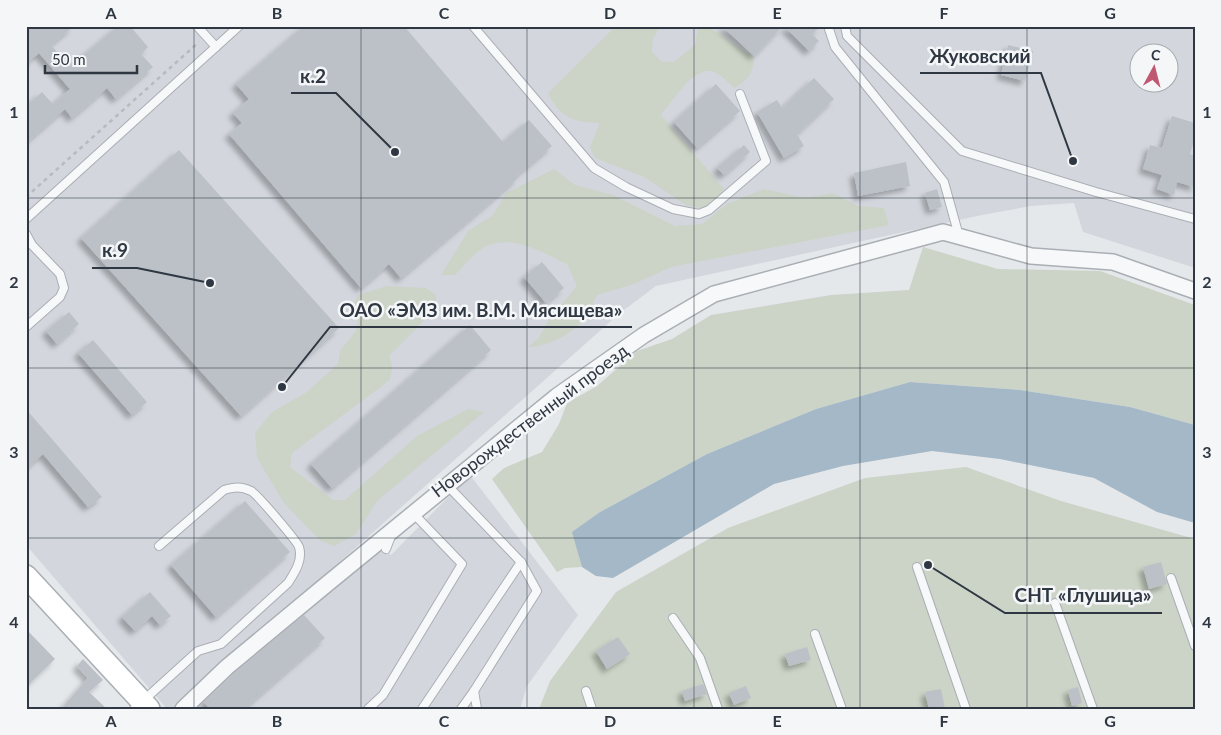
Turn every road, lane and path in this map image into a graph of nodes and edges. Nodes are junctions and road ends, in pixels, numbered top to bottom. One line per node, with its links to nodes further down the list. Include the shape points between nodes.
1 (197, 26): 6 (lane)
2 (239, 26): 7 (lane)
3 (473, 26): 8 (lane, via 586,161 626,187 673,210 699,214 709,210 766,161)
4 (828, 26): 13 (lane, via 835,47 944,182)
5 (845, 26): 10 (lane, via 848,36 962,151)
6 (206, 36): 7 (lane); 9 (path)
7 (216, 47): 11 (lane)
8 (740, 94)
9 (26, 197)
10 (1195, 218)
11 (26, 219)
12 (26, 234): 15 (lane, via 32,245 60,274 64,288 60,297)
13 (959, 236): 14 (street, Новорождественный проезд, via 1031,256 1113,262); 16 (street, Новорождественный проезд, via 942,232 714,294 644,335 557,396)
14 (1195, 291)
15 (26, 327)
16 (446, 484): 17 (street, Новорождественный проезд); 21 (lane)
17 (412, 512): 18 (street, Новорождественный проезд); 33 (lane, via 462,564 383,695)
18 (395, 527): 20 (lane); 32 (street, Новорождественный проезд, via 227,667)
19 (159, 546): 31 (lane, via 224,490 234,487 254,492 299,545 300,558 288,583 221,644 198,651)
20 (386, 549)
21 (521, 562): 29 (lane, via 537,591); 34 (lane)
22 (916, 567): 40 (lane)
23 (26, 576): 31 (street)
24 (1171, 578): 28 (lane)
25 (1055, 603): 41 (lane)
26 (673, 618): 38 (lane, via 700,658)
27 (815, 634): 39 (lane)
28 (1195, 646)
29 (474, 691): 35 (lane); 36 (lane)
30 (586, 691): 37 (lane)
31 (142, 707)
32 (183, 709)
33 (368, 709)
34 (422, 709)
35 (461, 709)
36 (477, 709)
37 (592, 709)
38 (718, 709)
39 (842, 709)
40 (966, 709)
41 (1093, 709)

